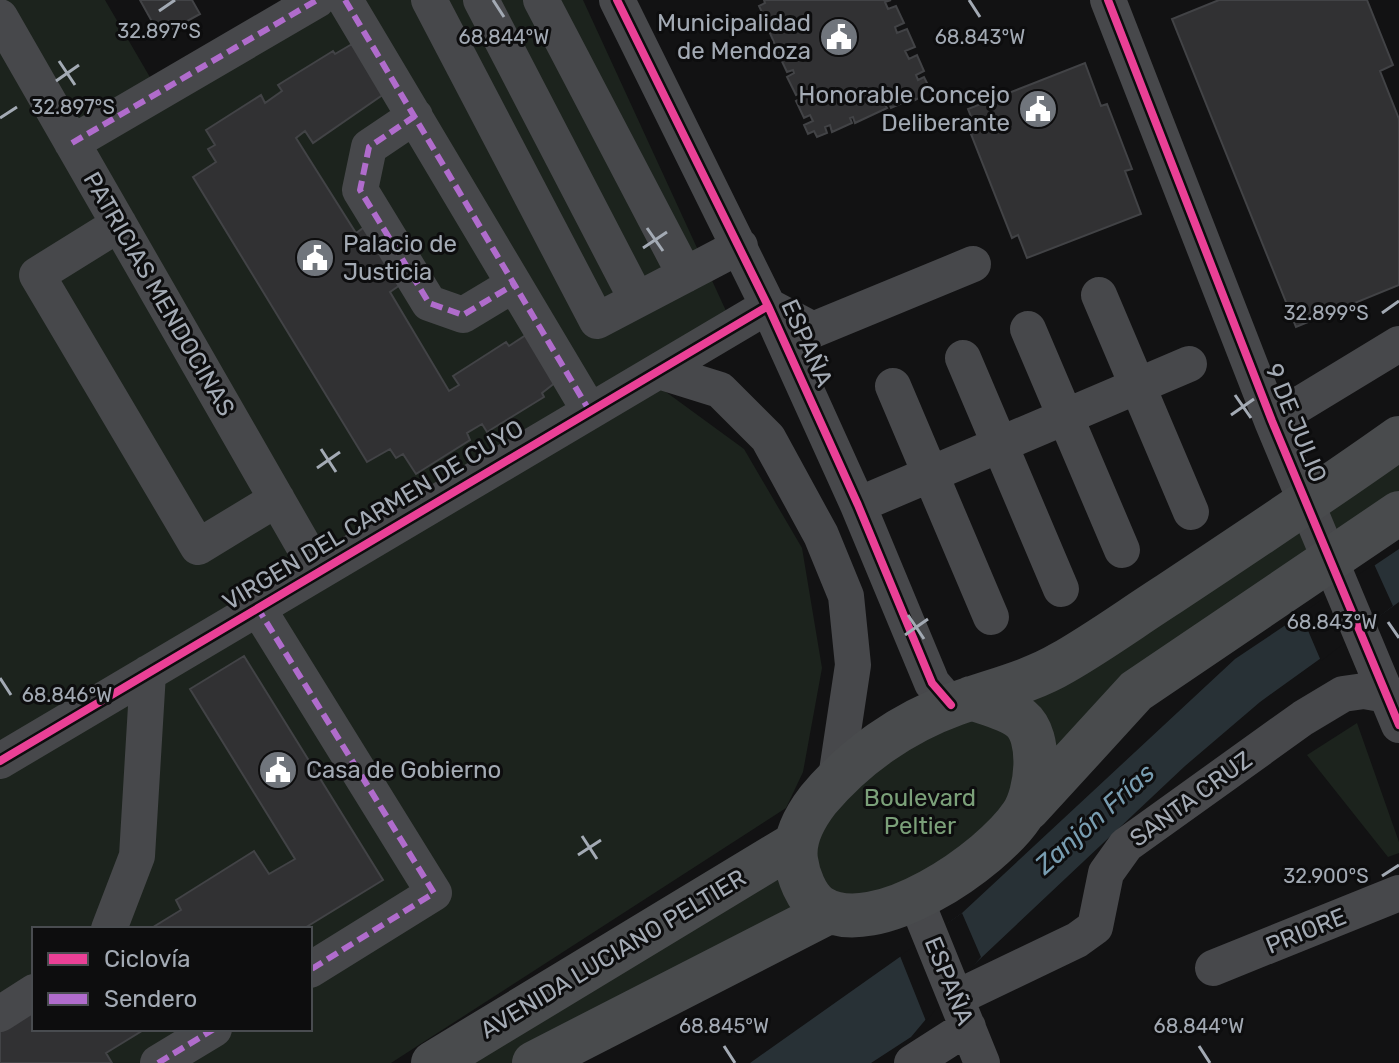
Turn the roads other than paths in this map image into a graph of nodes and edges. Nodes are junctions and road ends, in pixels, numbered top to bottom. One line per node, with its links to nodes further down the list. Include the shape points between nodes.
1 (317, 0): 10 (street)
2 (345, 0): 9 (street)
3 (429, 0): 17 (street, via 597,321)
4 (481, 0): 17 (street)
5 (541, 0): 14 (street)
6 (617, 0): 12 (street, ESPAÑA)
7 (1108, 0): 28 (street, 9 DE JULIO)
8 (0, 17): 10 (street, PATRICIAS MENDOCINAS)
9 (415, 116): 15 (street); 15 (street, via 369,147 360,190 429,303 463,315)
10 (72, 143): 11 (street, PATRICIAS MENDOCINAS)
11 (119, 224): 32 (street, PATRICIAS MENDOCINAS); 32 (street, via 37,275 198,547)
12 (740, 246): 14 (street); 18 (street, ESPAÑA)
13 (973, 264): 18 (street, via 813,330)
14 (685, 275): 17 (street)
15 (513, 285): 26 (street)
16 (1099, 295): 25 (street)
17 (637, 300)
18 (768, 306): 23 (street, VIRGEN DEL CARMEN DE CUYO); 34 (street, ESPAÑA)
19 (1028, 329): 27 (street)
20 (1399, 344): 28 (street)
21 (963, 358): 30 (street)
22 (1189, 364): 25 (street)
23 (659, 371): 26 (street, VIRGEN DEL CARMEN DE CUYO); 47 (street, via 720,390 768,438 821,535 846,596 853,665)
24 (893, 386): 31 (street)
25 (1138, 386): 27 (street); 35 (street)
26 (589, 410): 38 (street, VIRGEN DEL CARMEN DE CUYO)
27 (1066, 417): 30 (street); 37 (street)
28 (1272, 421): 33 (street, 9 DE JULIO)
29 (1399, 438): 33 (main road)
30 (1000, 445): 31 (street); 40 (street)
31 (930, 475): 34 (street); 42 (street)
32 (277, 499): 38 (street, PATRICIAS MENDOCINAS)
33 (1307, 503): 39 (street, 9 DE JULIO); 44 (main road, via 1060,665)
34 (858, 505): 44 (street, ESPAÑA, via 932,683)
35 (1191, 512)
36 (1399, 513): 39 (main road)
37 (1122, 550)
38 (318, 571): 41 (street, VIRGEN DEL CARMEN DE CUYO)
39 (1336, 574): 45 (street, 9 DE JULIO); 48 (main road, via 1136,691)
40 (1061, 589)
41 (257, 607): 43 (street, VIRGEN DEL CARMEN DE CUYO); 55 (street, via 434,893)
42 (991, 617)
43 (148, 673): 46 (street, VIRGEN DEL CARMEN DE CUYO); 53 (street, via 137,856)
44 (961, 702): 47 (main road, via 880,741); 48 (main road, via 1022,719 1033,735 1037,763)
45 (1394, 703): 57 (street, SANTA CRUZ, via 1354,691 1303,718 1126,845 1106,873 1095,927)
46 (0, 761)
47 (836, 778): 49 (main road)
48 (1023, 814): 52 (main road)
49 (793, 845): 51 (main road, via 798,873 812,901); 62 (main road, AVENIDA LUCIANO PELTIER)
50 (1399, 893): 54 (street, PRIORE)
51 (829, 912): 52 (main road, via 891,909); 60 (main road)
52 (923, 917): 57 (street, ESPAÑA)
53 (110, 927)
54 (1213, 968)
55 (312, 969)
56 (32, 993): 58 (street)
57 (958, 1004): 64 (street, SANTA CRUZ); 65 (street, ESPAÑA)
58 (0, 1014)
59 (211, 1031): 61 (street)
60 (579, 1052): 63 (main road)
61 (158, 1063)
62 (433, 1063)
63 (534, 1063)
64 (912, 1063)
65 (982, 1063)

